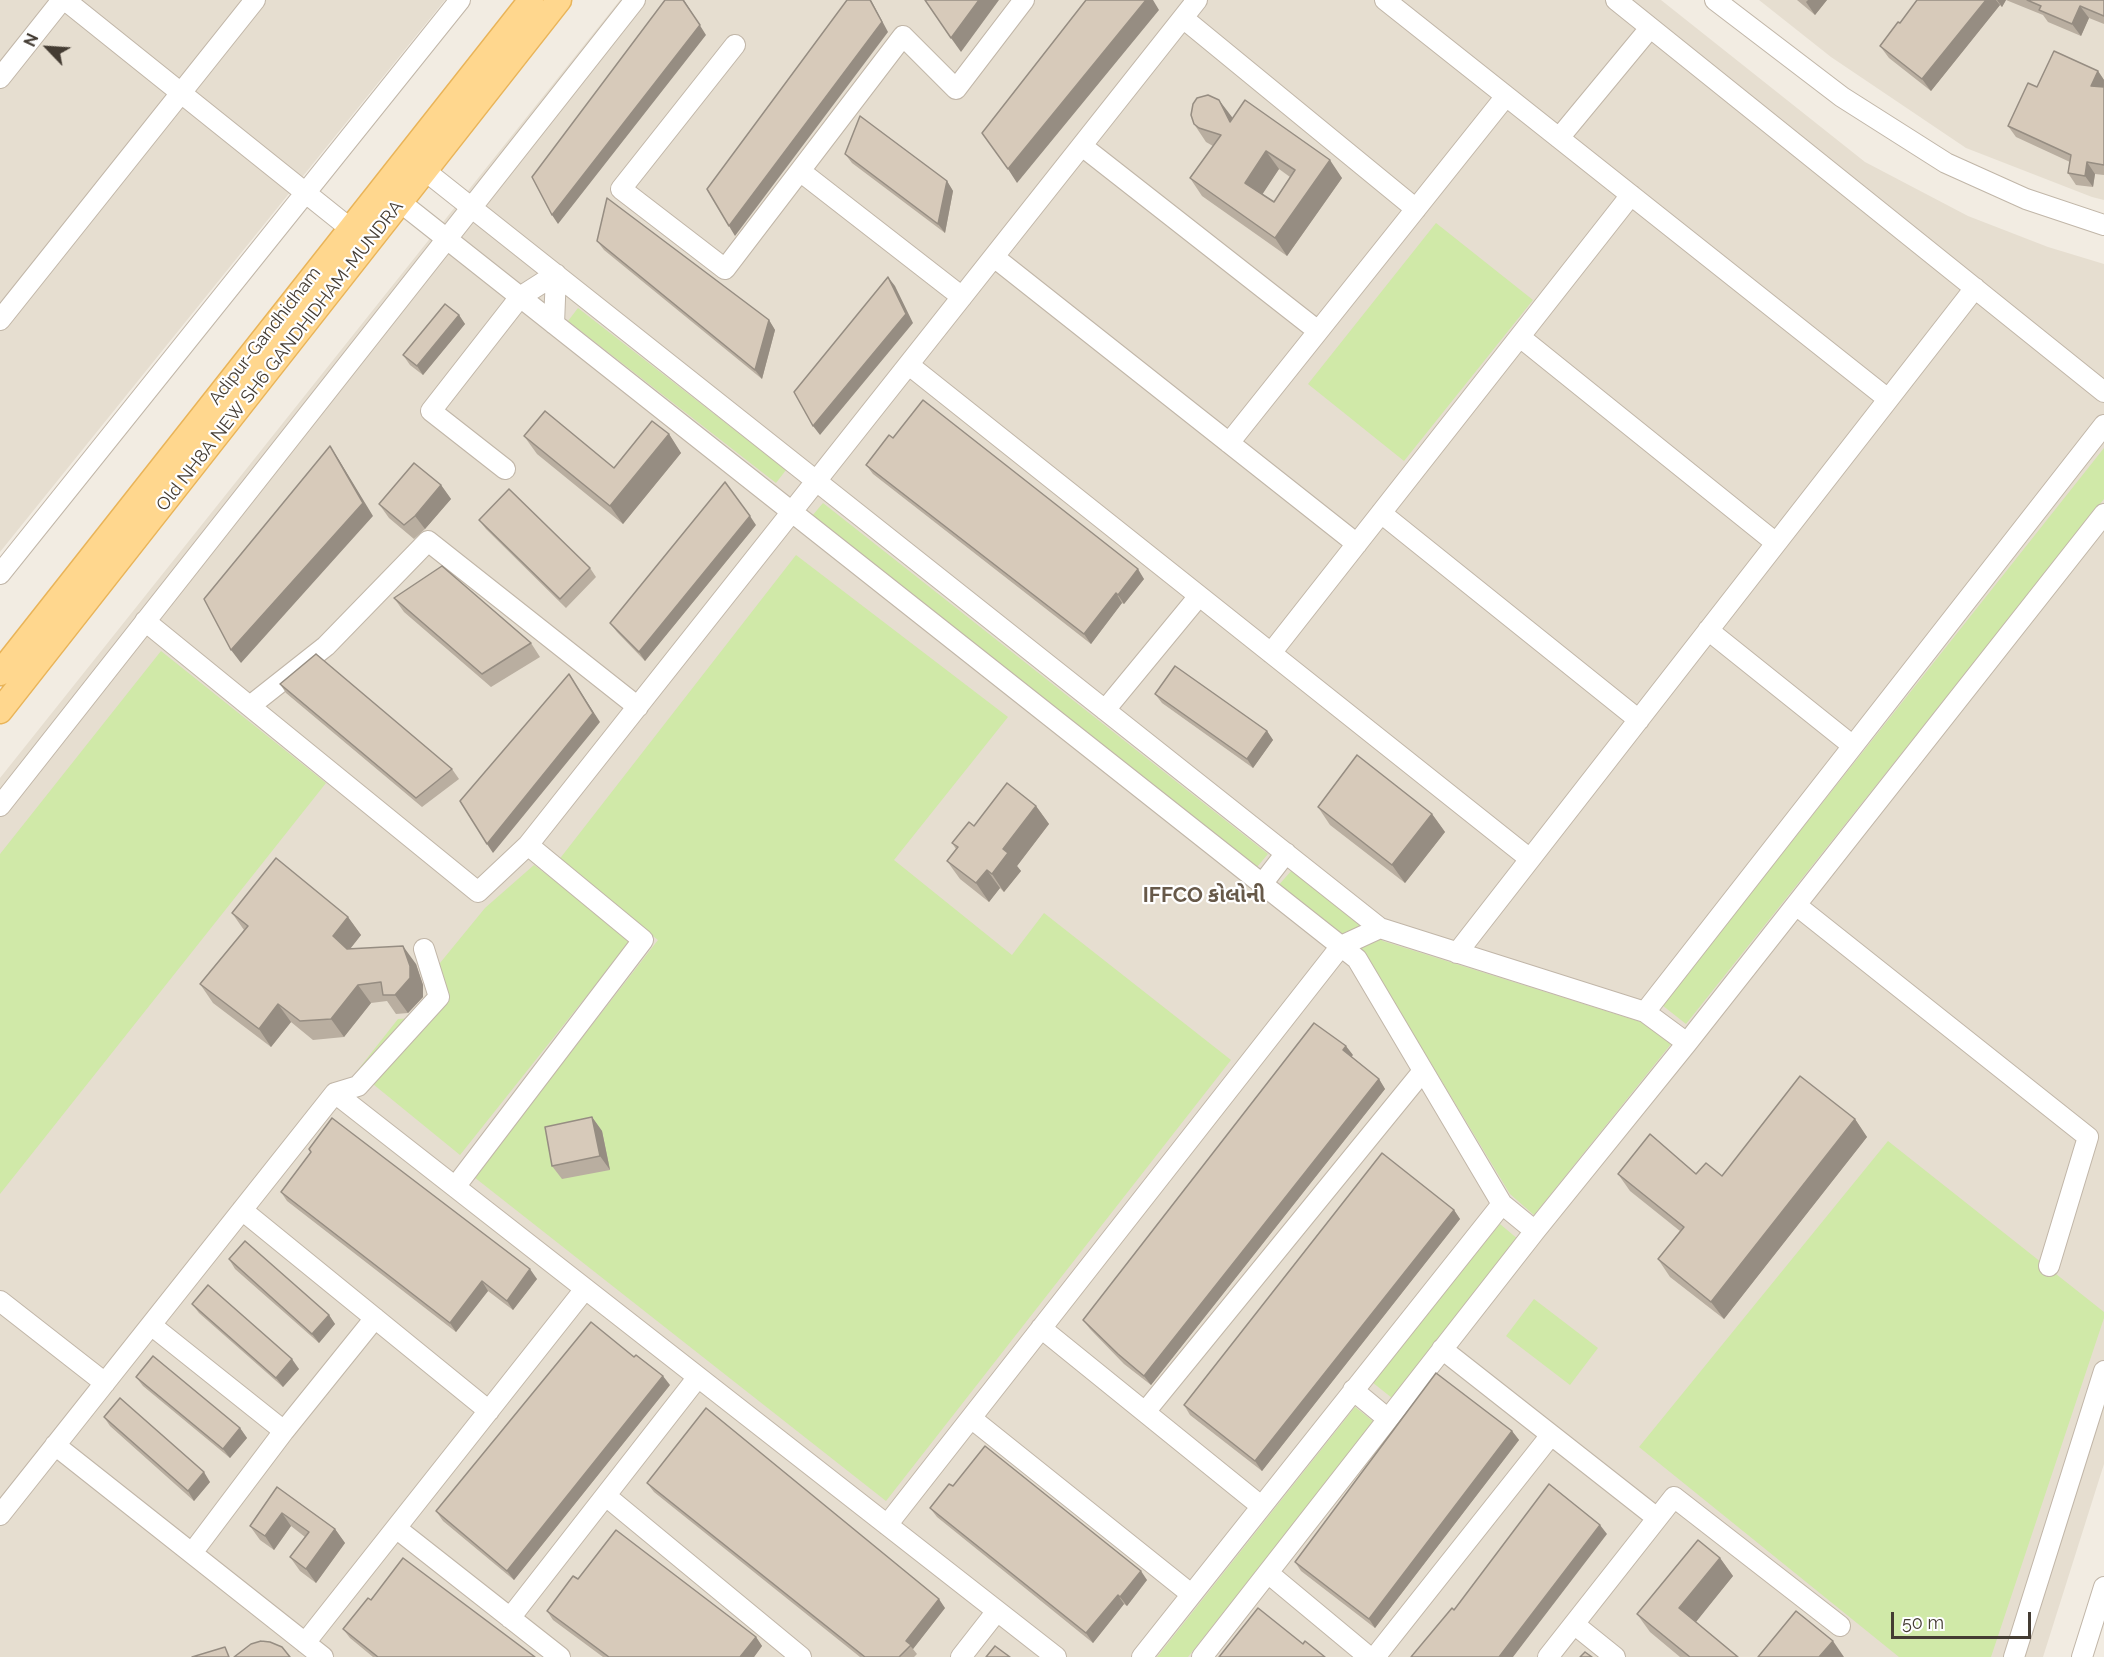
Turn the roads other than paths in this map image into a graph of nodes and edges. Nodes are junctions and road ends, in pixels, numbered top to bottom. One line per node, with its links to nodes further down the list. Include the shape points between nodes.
1 (63, 0): 15 (street); 16 (street)
2 (255, 0): 16 (street)
3 (460, 0): 22 (street)
4 (531, 0): 20 (main road)
5 (559, 0): 20 (main road, Old NH8A NEW SH6 GANDHIDHAM-MUNDRA)
6 (635, 0): 25 (street)
7 (1024, 0): 21 (street, via 956,89 903,36)
8 (1197, 0): 12 (street)
9 (1385, 0): 17 (street)
10 (1616, 0): 13 (street)
11 (1715, 0): 27 (street, via 1842,97 1946,163 2026,199)
12 (1183, 18): 19 (street); 26 (street)
13 (1650, 28): 18 (street); 32 (street)
14 (735, 45): 21 (street, via 621,189 724,269)
15 (0, 78)
16 (182, 94): 22 (street); 35 (street)
17 (1506, 96): 18 (street); 26 (street)
18 (1559, 138): 24 (street)
19 (1082, 146): 30 (street); 37 (street)
20 (417, 163): 23 (main road, Old NH8A NEW SH6 GANDHIDHAM-MUNDRA); 25 (street)
21 (800, 171): 34 (street)
22 (305, 192): 28 (street); 51 (street)
23 (392, 195): 28 (main road, Old NH8A NEW SH6 GANDHIDHAM-MUNDRA); 29 (street)
24 (1631, 195): 38 (street); 41 (street)
25 (472, 207): 29 (street); 31 (street)
26 (1416, 209): 37 (street)
27 (2104, 225)
28 (360, 236): 56 (main road, Adipur-Gandhidham); 60 (main road, Old NH8A NEW SH6 GANDHIDHAM-MUNDRA)
29 (447, 239): 33 (street); 53 (street)
30 (994, 257): 34 (street); 43 (street)
31 (556, 274): 33 (street); 36 (street); 45 (street)
32 (1975, 288): 40 (street); 41 (street)
33 (520, 297): 36 (street); 44 (street, via 431,411)
34 (962, 297): 39 (street)
35 (0, 320)
36 (554, 324): 46 (street)
37 (1318, 331): 43 (street)
38 (1520, 337): 47 (street); 49 (street)
39 (909, 365): 45 (street); 52 (street)
40 (2104, 392)
41 (1888, 399): 49 (street)
42 (2104, 425): 62 (street)
43 (1229, 443): 50 (street)
44 (505, 469)
45 (817, 482): 46 (street); 59 (street)
46 (793, 513): 58 (street); 67 (street)
47 (1381, 513): 50 (street); 61 (street)
48 (2104, 514): 68 (street)
49 (1776, 543): 54 (street)
50 (1357, 544): 55 (street)
51 (0, 574)
52 (1199, 596): 55 (street); 59 (street)
53 (146, 621): 57 (street); 63 (street)
54 (1708, 630): 61 (street); 62 (street)
55 (1271, 653): 66 (street)
56 (0, 672)
57 (250, 706): 58 (street, via 326,646 428,541); 64 (street, via 478,892)
58 (638, 707): 64 (street)
59 (1105, 710): 65 (street)
60 (0, 711)
61 (1639, 720): 66 (street)
62 (1853, 746): 73 (street)
63 (0, 806)
64 (528, 845): 78 (street, via 644,940)
65 (1286, 854): 67 (street); 69 (street)
66 (1530, 859): 72 (street)
67 (1262, 884): 70 (street)
68 (1796, 905): 74 (street); 77 (street)
69 (1380, 928): 70 (street); 72 (street)
70 (1341, 946): 75 (street, via 1357,959); 87 (street)
71 (424, 949): 76 (street, via 439,997 358,1086)
72 (1457, 953): 73 (street)
73 (1645, 1012): 74 (street)
74 (1687, 1043): 81 (street)
75 (1424, 1071): 79 (street); 94 (street)
76 (335, 1093): 78 (street); 80 (street)
77 (2096, 1139): 82 (street)
78 (455, 1187): 83 (street)
79 (1502, 1204): 81 (street); 92 (street)
80 (242, 1210): 85 (street); 86 (street)
81 (1535, 1230): 88 (street)
82 (2049, 1266)
83 (585, 1289): 90 (street); 93 (street)
84 (0, 1301): 91 (street)
85 (375, 1318): 93 (street); 97 (street)
86 (151, 1325): 91 (street); 97 (street)
87 (1041, 1328): 94 (street); 95 (street)
88 (1442, 1349): 96 (street); 98 (street)
89 (2104, 1371): 126 (street)
90 (698, 1377): 100 (street); 104 (street)
91 (105, 1383): 99 (street)
92 (1353, 1390): 96 (street); 101 (street)
93 (489, 1411): 105 (street)
94 (1145, 1412): 101 (street)
95 (970, 1418): 104 (street); 109 (street)
96 (1388, 1419): 107 (street)
97 (284, 1431): 106 (street)
98 (1551, 1435): 103 (street); 123 (street)
99 (55, 1445): 102 (street); 106 (street)
100 (606, 1496): 111 (street); 117 (street)
101 (1261, 1506): 109 (street)
102 (0, 1515)
103 (1657, 1518): 112 (street); 113 (street, via 1674,1497)
104 (887, 1525): 110 (street)
105 (396, 1528): 111 (street); 114 (street)
106 (192, 1553): 114 (street)
107 (1268, 1573): 121 (street); 122 (street)
108 (2104, 1587): 127 (street)
109 (1191, 1594): 120 (street)
110 (997, 1611): 118 (street); 119 (street)
111 (510, 1618): 116 (street)
112 (1574, 1624): 124 (street); 125 (street)
113 (1840, 1626)
114 (305, 1643): 115 (street)
115 (323, 1657)
116 (560, 1657)
117 (801, 1657)
118 (961, 1657)
119 (1056, 1657)
120 (1142, 1657)
121 (1202, 1657)
122 (1369, 1657)
123 (1375, 1657)
124 (1548, 1657)
125 (1615, 1657)
126 (2014, 1657)
127 (2082, 1657)

